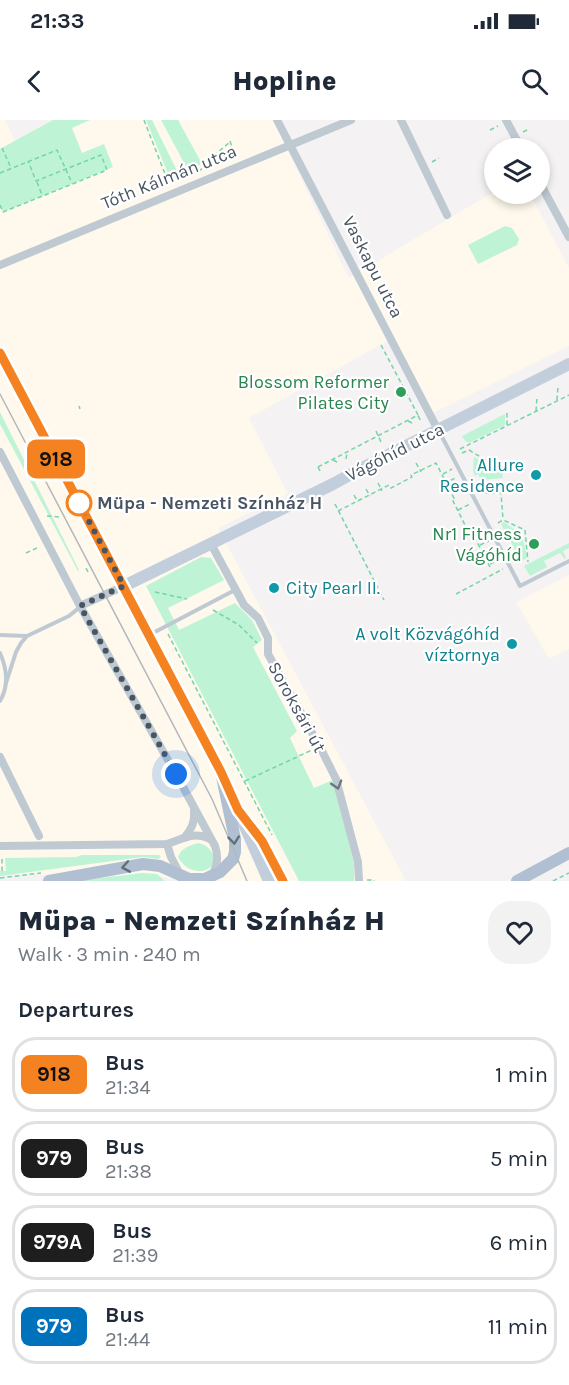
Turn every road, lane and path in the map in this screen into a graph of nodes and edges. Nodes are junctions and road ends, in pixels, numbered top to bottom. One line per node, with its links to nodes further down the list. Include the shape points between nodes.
1 (144, 120): 18 (path)
2 (277, 120): 8 (street, Vaskapu utca)
3 (351, 120): 8 (street, Tóth Kálmán utca)
4 (401, 120): 22 (street)
5 (502, 123): 6 (path); 7 (street)
6 (490, 130)
7 (513, 138)
8 (291, 145): 24 (street, Tóth Kálmán utca); 42 (street, Vaskapu utca)
9 (2, 148): 12 (path)
10 (236, 159): 15 (path, via 230,142)
11 (28, 161): 12 (path); 13 (path, via 57,150); 16 (path)
12 (11, 168): 14 (path)
13 (65, 169): 16 (path); 17 (path); 17 (path, via 101,155 107,170)
14 (0, 173)
15 (199, 173)
16 (36, 181): 19 (path)
17 (72, 184): 19 (path)
18 (170, 185)
19 (42, 196): 21 (path, via 3,212)
20 (550, 202): 23 (street)
21 (0, 205)
22 (447, 215)
23 (569, 237)
24 (0, 266)
25 (381, 345): 36 (path)
26 (0, 353): 91 (main road)
27 (569, 364): 42 (main road, Vágóhíd utca)
28 (558, 386): 31 (path)
29 (569, 395): 31 (path)
30 (537, 397): 35 (path)
31 (557, 401): 35 (path)
32 (78, 406): 33 (path)
33 (80, 409)
34 (507, 411): 40 (path)
35 (536, 411): 40 (path)
36 (419, 414): 37 (path); 38 (path)
37 (407, 421): 39 (path); 43 (path)
38 (421, 421)
39 (414, 424)
40 (507, 426): 45 (path)
41 (376, 430): 43 (path)
42 (438, 430): 53 (lane); 80 (main road, Vágóhíd utca)
43 (378, 436): 44 (path); 47 (path)
44 (381, 441)
45 (460, 449)
46 (0, 452): 79 (street)
47 (347, 452): 49 (path); 50 (path)
48 (462, 453): 54 (path, via 469,450)
49 (346, 459)
50 (332, 460): 51 (path); 56 (path, via 318,467)
51 (339, 463)
52 (416, 463): 55 (path)
53 (457, 466): 57 (path); 58 (lane)
54 (502, 470)
55 (420, 471): 57 (path, via 436,463); 63 (path)
56 (321, 472)
57 (442, 474): 60 (path)
58 (463, 476): 60 (path); 61 (path); 67 (lane)
59 (378, 483): 63 (path)
60 (445, 483): 61 (path)
61 (448, 487): 71 (path)
62 (366, 489): 66 (path)
63 (381, 490): 66 (path)
64 (483, 493): 74 (path, via 502,493)
65 (354, 495): 68 (path)
66 (369, 496): 68 (path)
67 (476, 501): 71 (path); 76 (lane)
68 (358, 502): 70 (path)
69 (335, 504): 70 (path)
70 (338, 511): 96 (path)
71 (458, 511): 77 (path)
72 (47, 516): 73 (path)
73 (60, 517)
74 (503, 520): 75 (path); 87 (path, via 525,530)
75 (498, 523)
76 (490, 528): 77 (path); 78 (lane)
77 (473, 537): 81 (path)
78 (495, 538): 81 (path); 82 (lane)
79 (48, 543): 83 (path); 97 (street)
80 (211, 544): 91 (main road, Vágóhíd utca); 92 (street, Soroksári út)
81 (479, 545): 84 (path)
82 (500, 546): 84 (path); 85 (lane)
83 (26, 553)
84 (483, 554): 85 (path, via 490,566)
85 (505, 556): 88 (lane)
86 (569, 561): 88 (lane, via 520,586)
87 (528, 562)
88 (510, 566): 94 (path)
89 (86, 568): 90 (path)
90 (88, 572)
91 (124, 586): 97 (street); 101 (main road)
92 (236, 590): 98 (lane); 107 (street, Soroksári út, via 258,618 268,638 268,654)
93 (155, 592): 95 (path)
94 (456, 594)
95 (187, 598)
96 (384, 600)
97 (80, 606): 102 (lane, via 69,616); 111 (street)
98 (205, 606): 99 (lane); 103 (path, via 239,626)
99 (165, 626): 101 (lane); 110 (path)
100 (0, 635): 102 (lane)
101 (149, 635): 109 (main road)
102 (27, 636): 105 (lane, via 16,652)
103 (257, 643)
104 (0, 653): 105 (lane)
105 (6, 683): 106 (lane)
106 (0, 701)
107 (320, 747): 110 (path); 128 (street, Soroksári út, one-way to 128, via 336,779 358,862)
108 (0, 757): 113 (street)
109 (221, 772): 112 (main road); 124 (main road, one-way to 124, via 235,852 228,865)
110 (244, 781): 116 (path)
111 (194, 807): 114 (street, via 195,820); 115 (street)
112 (238, 810): 126 (main road); 127 (main road, via 262,841)
113 (39, 836)
114 (185, 837): 115 (street); 117 (street)
115 (210, 839): 124 (street, via 218,855)
116 (275, 841)
117 (167, 844): 118 (street); 123 (street)
118 (0, 846)
119 (569, 853): 129 (main road)
120 (2, 856): 121 (path)
121 (2, 871)
122 (569, 873): 130 (path)
123 (182, 876): 124 (main road); 125 (main road, one-way to 125, via 160,866 143,864)
124 (212, 877)
125 (49, 881)
126 (269, 881)
127 (283, 881)
128 (359, 881)
129 (517, 881)
130 (553, 881)

